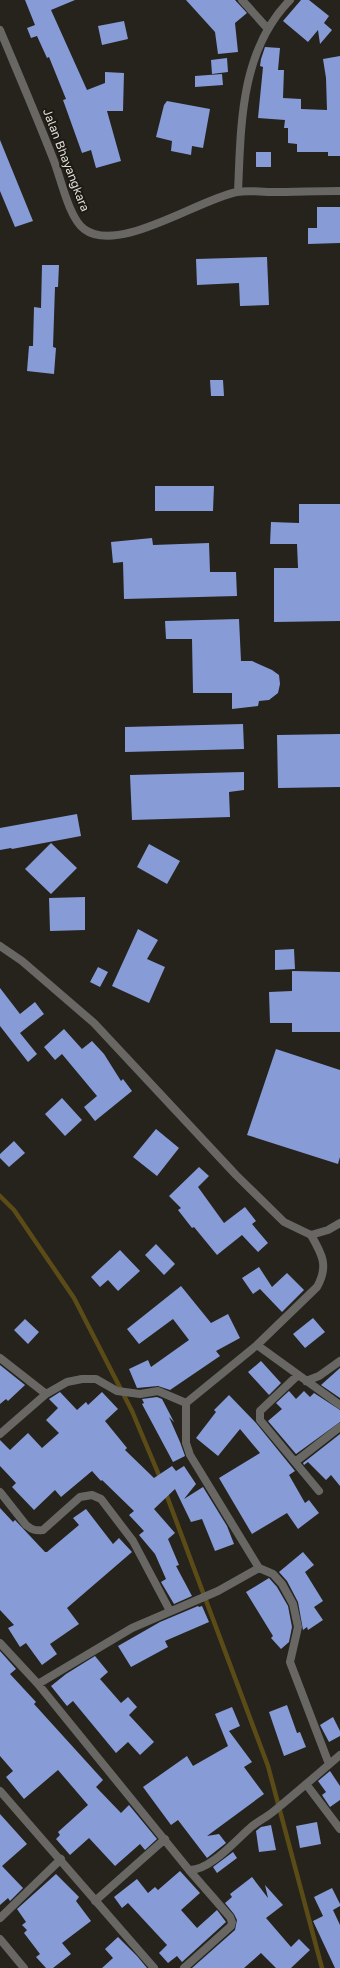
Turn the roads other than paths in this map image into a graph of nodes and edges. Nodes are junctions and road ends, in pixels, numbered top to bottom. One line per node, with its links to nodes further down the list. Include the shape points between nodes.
1 (242, 0): 3 (street)
2 (290, 0): 3 (street)
3 (268, 29): 6 (street, via 248,76 240,141)
4 (0, 30): 6 (street, Jalan Bhayangkara, via 75,219 83,229 93,235 112,236 130,233 155,225 207,201)
5 (340, 191): 6 (street, Jalan Bhayangkara)
6 (238, 192)
7 (0, 946): 9 (street, via 94,1023 236,1175 284,1222)
8 (340, 1223): 9 (street)
9 (312, 1235): 10 (street, via 322,1253 323,1277 317,1287)
10 (258, 1345): 13 (street); 16 (street)
11 (0, 1358): 15 (street)
12 (340, 1362): 14 (street)
13 (298, 1375): 14 (street); 20 (street, via 260,1411 259,1416 266,1430)
14 (306, 1381): 17 (street)
15 (46, 1394): 16 (street, via 66,1382 96,1379 117,1391 140,1394 158,1391); 19 (street)
16 (186, 1403): 23 (street, via 186,1443 190,1455)
17 (340, 1405)
18 (340, 1427): 20 (street)
19 (0, 1434)
20 (295, 1462): 21 (street)
21 (319, 1491)
22 (0, 1492): 24 (street, via 26,1525 37,1531 43,1530 80,1497 92,1496 101,1500 133,1541)
23 (259, 1568): 24 (street, via 218,1591); 28 (street, via 273,1574 293,1604 298,1627 290,1662)
24 (170, 1611): 26 (street, via 132,1628)
25 (0, 1643): 26 (street)
26 (38, 1684): 32 (street)
27 (340, 1756): 28 (street)
28 (329, 1764): 29 (street)
29 (306, 1784): 31 (street); 34 (street, via 268,1816 249,1828 233,1845 196,1871)
30 (0, 1791): 33 (street)
31 (340, 1830)
32 (165, 1839): 34 (street); 35 (street)
33 (60, 1860): 35 (street); 36 (street)
34 (189, 1870): 40 (street, via 232,1922 231,1926)
35 (95, 1901): 39 (street)
36 (0, 1918)
37 (0, 1939): 38 (street)
38 (24, 1968)
39 (154, 1968)
40 (184, 1968)

